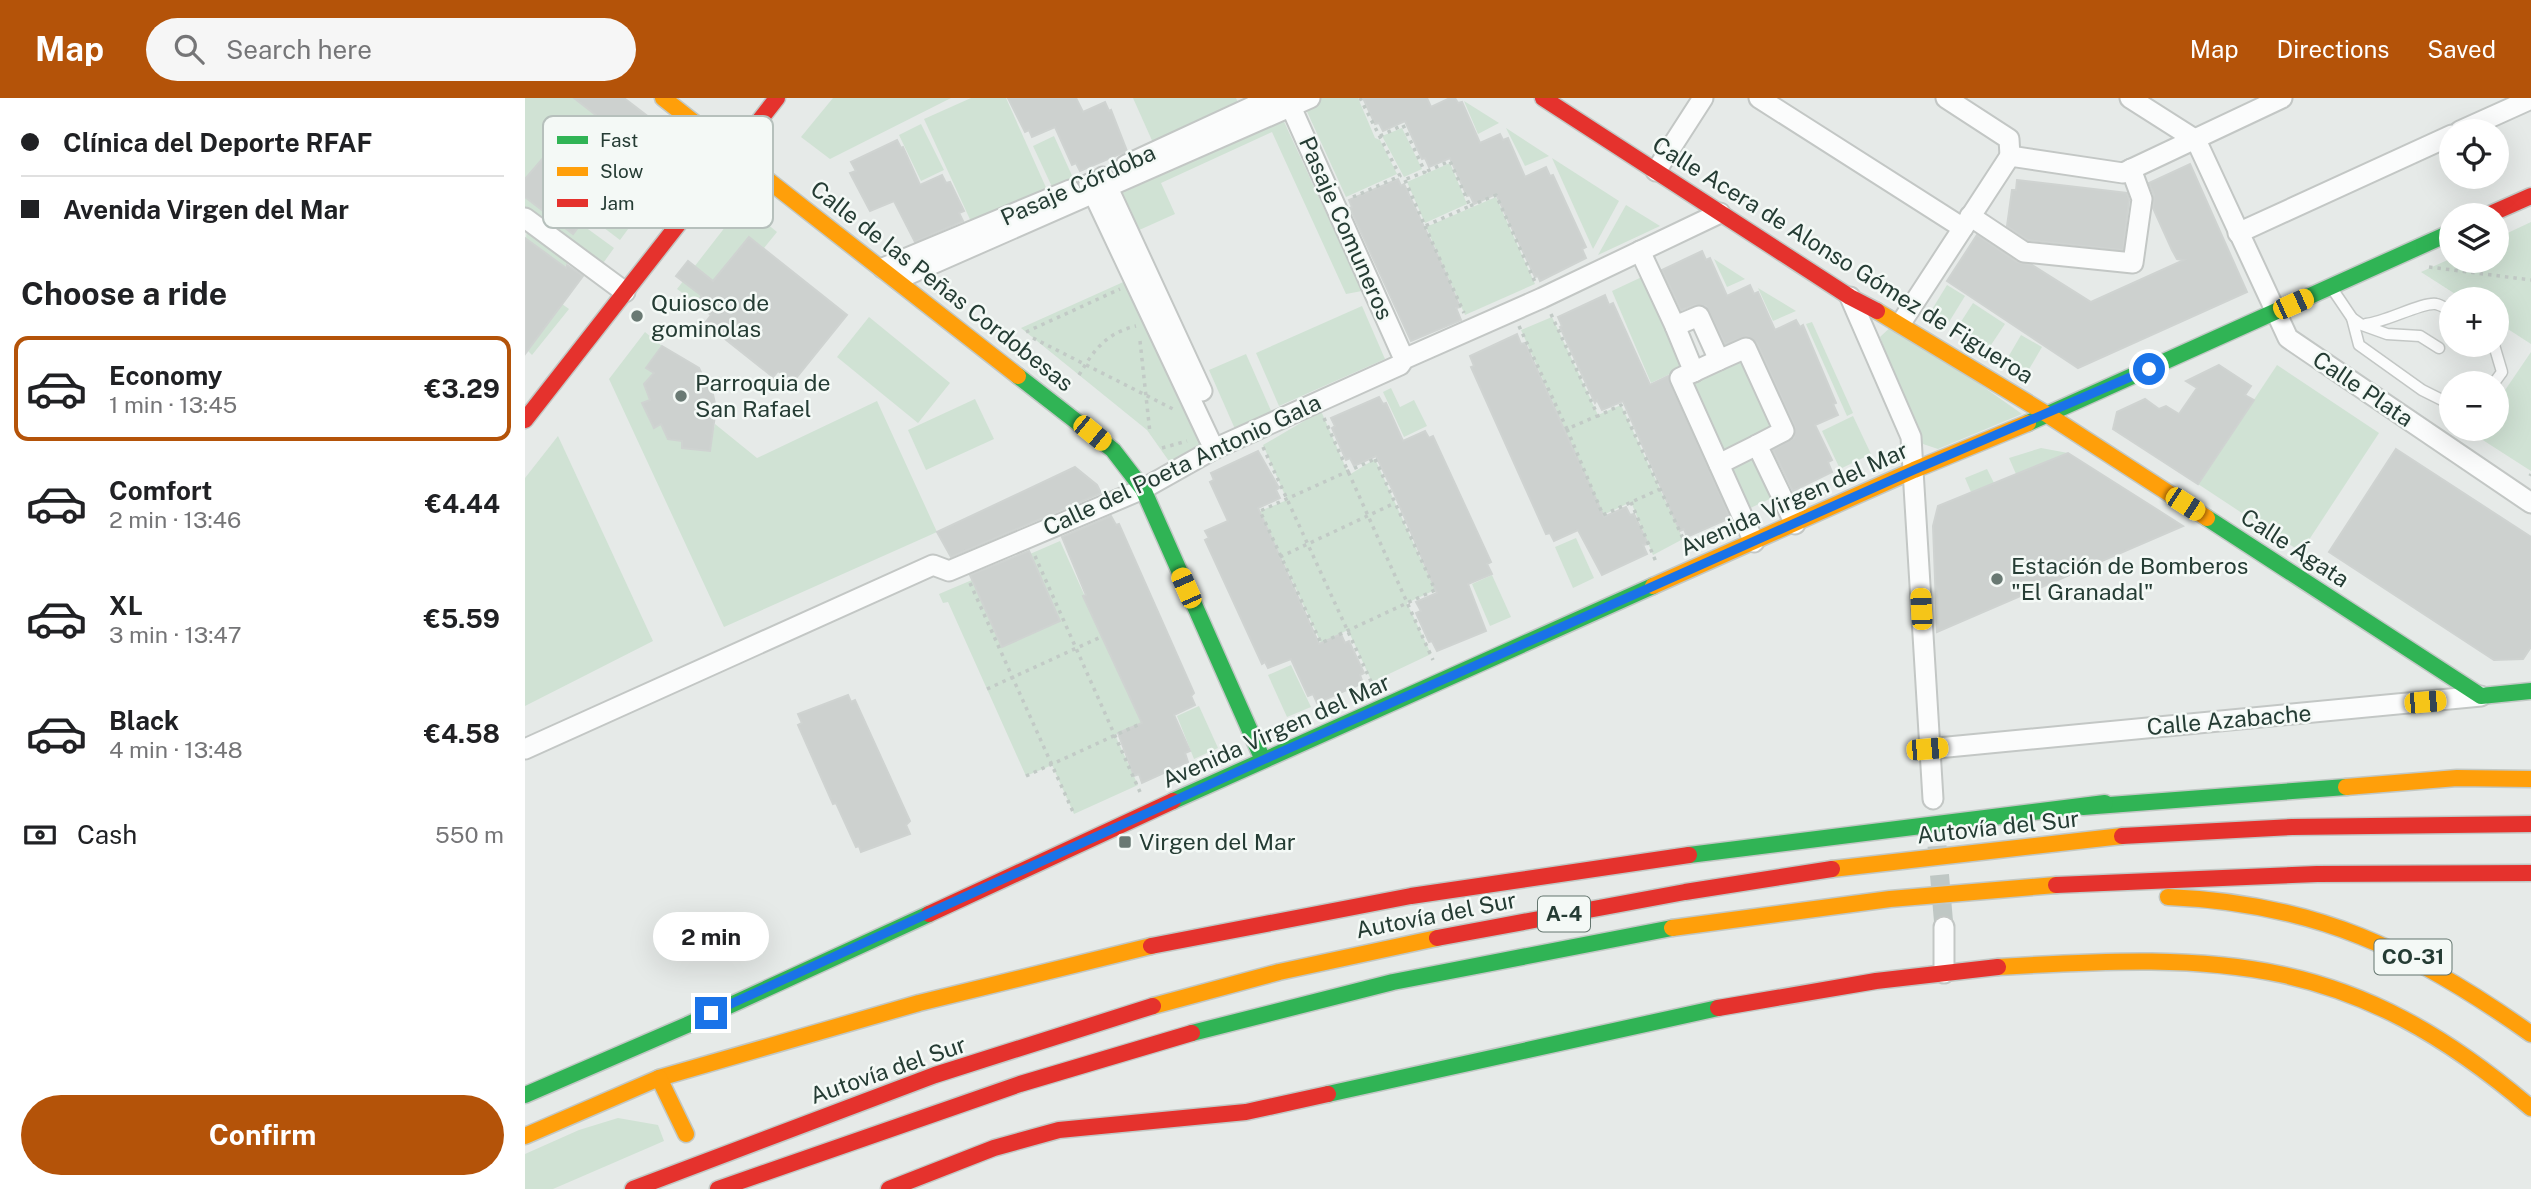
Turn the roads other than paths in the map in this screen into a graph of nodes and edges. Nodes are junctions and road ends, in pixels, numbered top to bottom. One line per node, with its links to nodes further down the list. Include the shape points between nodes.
1 (663, 98): 13 (main road, Calle de las Peñas Cordobesas)
2 (777, 98): 14 (main road)
3 (1271, 98): 22 (street, Pasaje Córdoba)
4 (1310, 98): 12 (street)
5 (1543, 98): 20 (main road, Calle Acera de Alonso Gómez de Figueroa)
6 (1703, 98): 20 (street)
7 (1759, 98): 27 (street)
8 (1946, 98): 18 (street, via 2009,139)
9 (2130, 98): 16 (street)
10 (2282, 98): 16 (street)
11 (2531, 99): 15 (street)
12 (1289, 102): 22 (street); 43 (street, Pasaje Comuneros)
13 (687, 116)
14 (762, 116)
15 (2487, 119)
16 (2196, 140): 19 (street); 29 (street, Calle Plata)
17 (2439, 141): 29 (street)
18 (2010, 156): 19 (street, via 2123,173); 27 (street)
19 (2131, 169): 27 (street, via 2142,199 2133,263 2024,252)
20 (1656, 171): 25 (main road, Calle Acera de Alonso Gómez de Figueroa)
21 (773, 181): 32 (main road, Calle de las Peñas Cordobesas)
22 (1098, 185): 32 (street); 49 (street)
23 (2531, 196): 24 (main road)
24 (2509, 206)
25 (1720, 213): 31 (street, Calle del Poeta Antonio Gala); 35 (main road, Calle Acera de Alonso Gómez de Figueroa)
26 (525, 218): 34 (street)
27 (1967, 222): 39 (street)
28 (674, 228): 34 (main road)
29 (2238, 233): 37 (street, Calle Plata)
30 (2439, 238): 33 (main road, Avenida Virgen del Mar)
31 (1640, 251): 41 (street); 43 (street, Calle del Poeta Antonio Gala)
32 (891, 273): 53 (main road, Calle de las Peñas Cordobesas, via 1113,450)
33 (2331, 287): 37 (main road, Avenida Virgen del Mar); 38 (lane)
34 (625, 292): 48 (main road)
35 (1850, 297): 39 (main road, Calle Acera de Alonso Gómez de Figueroa); 52 (street, via 1911,437)
36 (2439, 305): 40 (lane)
37 (2274, 313): 47 (main road, Avenida Virgen del Mar); 54 (street, Calle Plata, via 2288,338)
38 (2352, 318): 40 (lane); 46 (lane, via 2359,345)
39 (1901, 323): 47 (main road, Calle Acera de Alonso Gómez de Figueroa)
40 (2362, 325): 42 (lane, via 2387,334 2420,336)
41 (1675, 326): 44 (street, via 1699,316); 45 (street)
42 (2439, 348)
43 (1404, 359): 49 (street, Calle del Poeta Antonio Gala, via 1400,365 1255,429)
44 (1719, 360): 45 (street); 50 (street, via 1746,348 1784,431)
45 (1694, 372): 51 (street, via 1680,378)
46 (2439, 398)
47 (2049, 415): 52 (main road, Avenida Virgen del Mar); 58 (main road, Calle Ágata)
48 (525, 420)
49 (1213, 443): 53 (street, Calle del Poeta Antonio Gala)
50 (1758, 445): 51 (street); 55 (street)
51 (1719, 464): 56 (street)
52 (1914, 470): 55 (main road, Avenida Virgen del Mar); 60 (street)
53 (1143, 489): 59 (street, Calle del Poeta Antonio Gala, via 949,571 933,565); 61 (main road, Calle de las Peñas Cordobesas)
54 (2531, 503)
55 (1794, 524): 56 (main road, Avenida Virgen del Mar)
56 (1754, 542): 61 (main road, Avenida Virgen del Mar)
57 (2531, 691): 58 (main road, Calle Azabache)
58 (2481, 696): 60 (street, Calle Azabache)
59 (525, 749)
60 (1927, 749): 65 (street)
61 (1263, 760): 77 (main road, Avenida Virgen del Mar)
62 (2531, 772): 63 (main road)
63 (2457, 778): 64 (main road); 66 (main road)
64 (2531, 779)
65 (1933, 800)
66 (2105, 803): 68 (main road); 76 (main road, via 1566,874 1183,938 1019,976)
67 (2531, 824): 73 (main road, Autovía del Sur / A-4, via 2152,834 1859,864 1716,885)
68 (1699, 871)
69 (2531, 873): 70 (main road, A-4, via 2250,874)
70 (2054, 885): 75 (main road, CO-31, via 2102,898 2183,897 2281,908 2371,937 2425,962); 82 (main road, A-4, via 1860,903 1677,927 1350,992 1179,1034 1055,1071)
71 (1538, 902): 73 (main road)
72 (1944, 927): 74 (street)
73 (1344, 956): 81 (main road, Autovía del Sur / A-4, via 1045,1039 733,1148)
74 (1944, 972): 78 (main road, via 2166,959 2296,975 2416,1024 2489,1072); 83 (main road, via 1772,998 1441,1066 1266,1109 1061,1130 994,1149)
75 (2531, 1034)
76 (659, 1078): 79 (main road); 80 (main road)
77 (525, 1095)
78 (2531, 1108)
79 (686, 1134)
80 (525, 1136)
81 (633, 1189)
82 (718, 1189)
83 (889, 1189)

